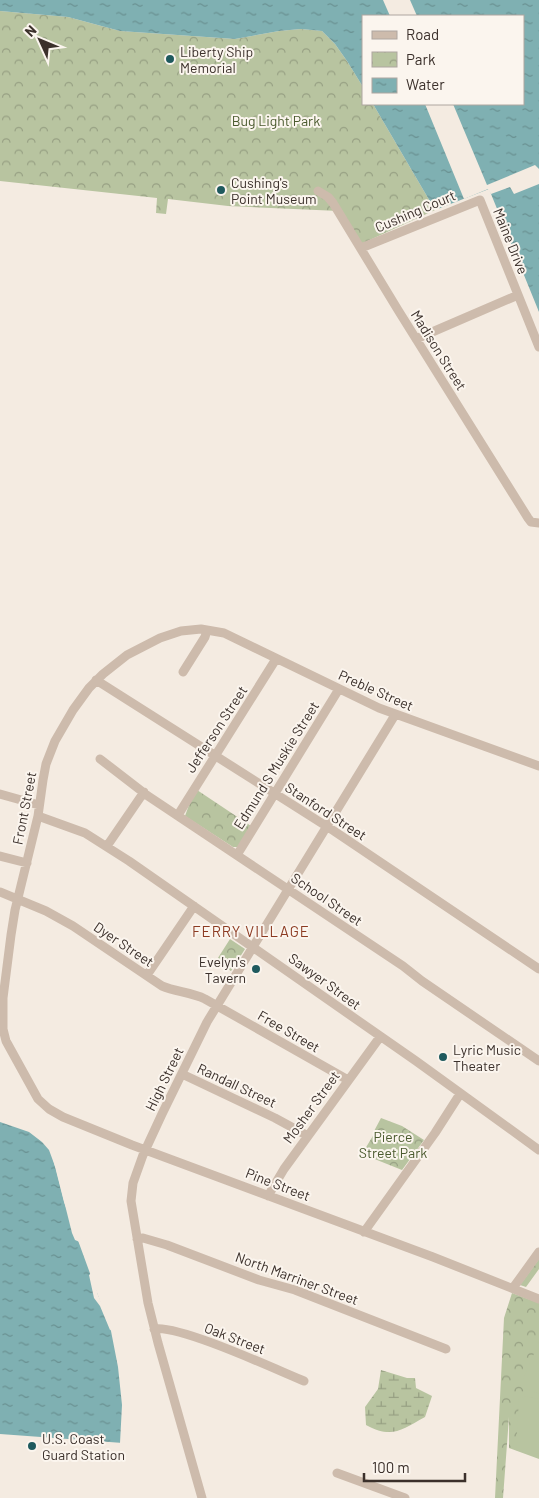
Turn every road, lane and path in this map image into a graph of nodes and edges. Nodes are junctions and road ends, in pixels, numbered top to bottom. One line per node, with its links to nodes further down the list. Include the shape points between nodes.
1 (318, 191): 3 (street, Madison Street, via 334,203)
2 (480, 200): 3 (street, Cushing Court); 4 (street, Maine Drive)
3 (361, 248): 5 (street, Madison Street)
4 (518, 295): 5 (street); 6 (street, Maine Drive)
5 (416, 339): 7 (street, Madison Street, via 528,518)
6 (539, 347)
7 (538, 523)
8 (207, 630): 9 (street, Preble Street, via 232,636); 10 (street); 11 (street, Front Street, via 181,631 147,644 121,659)
9 (276, 658): 12 (street, Preble Street); 14 (street, Jefferson Street)
10 (183, 672)
11 (96, 680): 14 (street, Stanford Street); 20 (street, Front Street, via 55,741 46,764)
12 (339, 689): 13 (street, Preble Street); 18 (street, Edmund S Muskie Street)
13 (395, 715): 16 (street, Preble Street); 23 (street, High Street)
14 (215, 756): 18 (street, Stanford Street); 21 (street, Jefferson Street)
15 (100, 759): 17 (street, School Street)
16 (539, 766)
17 (144, 792): 21 (street, School Street); 24 (street)
18 (274, 793): 23 (street, Stanford Street); 25 (street, Edmund S Muskie Street)
19 (0, 794): 20 (street)
20 (39, 805): 22 (street, Front Street)
21 (178, 815): 25 (street, School Street)
22 (38, 816): 24 (street, Sawyer Street, via 85,833); 27 (street, Front Street)
23 (327, 827): 28 (street, High Street); 33 (street, Stanford Street)
24 (107, 846): 31 (street, Sawyer Street)
25 (237, 854): 28 (street, School Street)
26 (0, 856): 27 (street)
27 (27, 863): 30 (street, Front Street)
28 (288, 890): 32 (street, High Street); 37 (street, School Street)
29 (0, 892): 30 (street, Dyer Street)
30 (18, 899): 34 (street, Dyer Street, via 73,926); 38 (street, Front Street, via 8,954 3,1029)
31 (194, 906): 32 (street, Sawyer Street); 34 (street)
32 (254, 947): 35 (street, High Street); 36 (street, Sawyer Street)
33 (539, 969)
34 (147, 976): 35 (street, Dyer Street, via 162,986 190,992)
35 (217, 1005): 39 (street, High Street); 40 (street, Free Street)
36 (380, 1037): 40 (street, Mosher Street); 41 (street, Sawyer Street)
37 (539, 1061)
38 (24, 1073): 43 (street, Pine Street, via 38,1099 49,1108 77,1123)
39 (182, 1074): 42 (street, Randall Street); 43 (street, High Street)
40 (348, 1080): 42 (street, Mosher Street)
41 (460, 1094): 44 (street, Sawyer Street); 46 (street)
42 (308, 1136): 45 (street, Mosher Street)
43 (146, 1150): 45 (street, Pine Street); 47 (street, High Street, via 131,1193)
44 (539, 1150)
45 (268, 1196): 46 (street, Pine Street)
46 (364, 1232): 49 (street, Pine Street)
47 (137, 1239): 51 (street, High Street); 52 (street, North Marriner Street, via 167,1245 259,1280 295,1290)
48 (539, 1252): 49 (street)
49 (512, 1288): 50 (street, Pine Street)
50 (539, 1299)
51 (154, 1329): 53 (street, Oak Street, via 188,1335); 55 (street, High Street)
52 (446, 1349)
53 (304, 1381)
54 (337, 1473): 56 (street)
55 (202, 1498)
56 (405, 1498)

